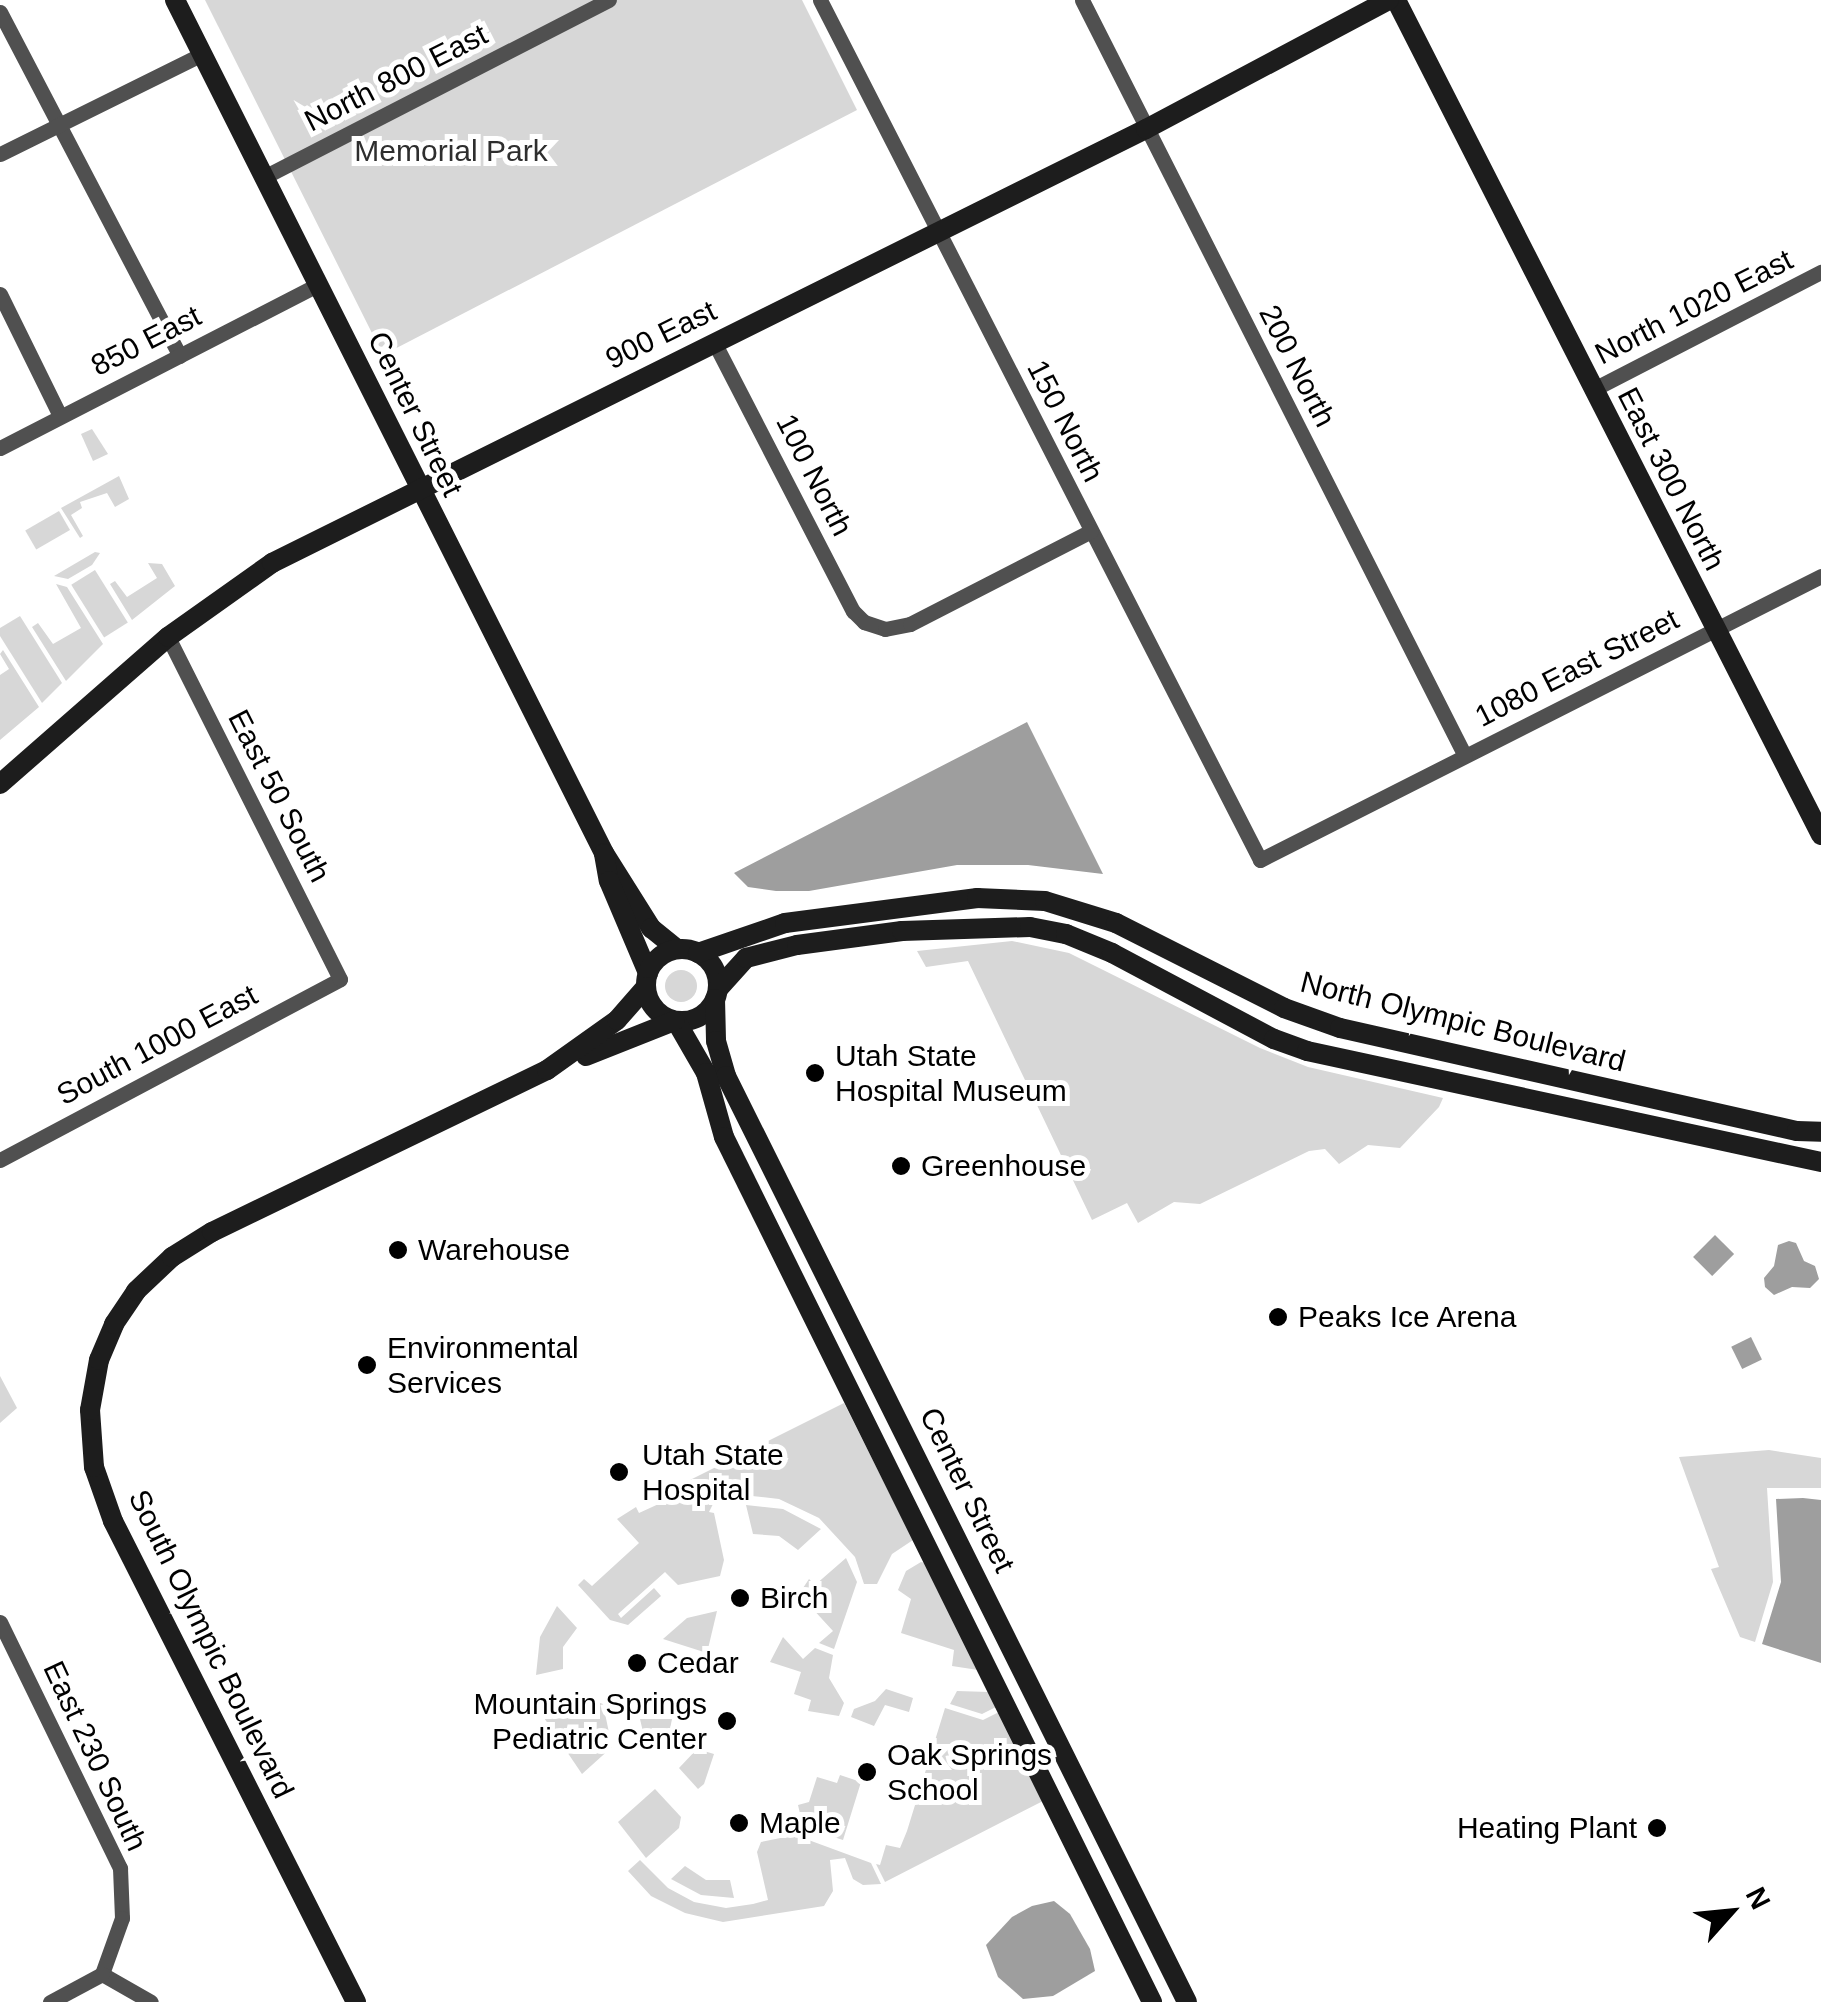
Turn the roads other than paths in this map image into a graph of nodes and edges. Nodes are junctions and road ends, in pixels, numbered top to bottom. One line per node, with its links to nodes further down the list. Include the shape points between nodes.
1 (176, 0): 7 (street, Center Street)
2 (609, 0): 11 (street, North 800 East)
3 (820, 0): 12 (street, 150 North)
4 (1082, 0): 9 (street, 200 North)
5 (1392, 0): 9 (street, 900 East); 18 (street, East 300 North)
6 (0, 12): 8 (street)
7 (202, 54): 8 (street); 11 (street, Center Street)
8 (59, 125): 10 (street); 17 (street)
9 (1146, 129): 12 (street, 900 East); 26 (street, 200 North)
10 (0, 154)
11 (262, 178): 14 (street, Center Street)
12 (938, 232): 16 (street, 900 East); 22 (street, 150 North)
13 (1821, 272): 18 (street, North 1020 East)
14 (318, 285): 17 (street, 850 East); 21 (street, Center Street)
15 (0, 294): 19 (street)
16 (714, 342): 21 (street, 900 East); 22 (street, 100 North, via 853,611 874,626 910,624)
17 (180, 356): 19 (street, 850 East)
18 (1592, 390): 24 (street, East 300 North)
19 (60, 416): 20 (street, 850 East)
20 (0, 448)
21 (418, 488): 25 (street, 900 East, via 272,562); 29 (street, Center Street)
22 (1091, 531): 30 (street, 150 North, via 1260,860)
23 (1821, 576): 24 (street, 1080 East Street)
24 (1714, 630): 26 (street, 1080 East Street); 28 (street, East 300 North)
25 (168, 637): 27 (street, 900 East); 32 (street, East 50 South)
26 (1465, 756): 30 (street, 1080 East Street)
27 (0, 784)
28 (1821, 835)
29 (604, 852): 31 (street, Center Street, via 651,928); 33 (street, Center Street, via 608,881)
30 (1266, 857)
31 (687, 951): 33 (street, via 659,957); 34 (street, via 713,968); 37 (street, North Olympic Boulevard, via 785,924 976,898 1045,901 1116,923 1284,1008 1340,1028 1778,1128)
32 (340, 980): 38 (street, South 1000 East)
33 (647, 980): 35 (street, via 655,1010); 36 (street, South Olympic Boulevard, via 616,1020)
34 (716, 994): 35 (street, via 703,1015); 39 (street, North Olympic Boulevard, via 746,958 784,947 902,932 1030,928 1112,952 1308,1051); 40 (street, Center Street, via 716,1041 726,1076)
35 (675, 1021): 36 (street, South Olympic Boulevard); 41 (street, Center Street, via 701,1060 724,1137)
36 (547, 1070): 54 (street, South Olympic Boulevard, via 172,1257 136,1290 100,1360 90,1410 94,1467 113,1521)
37 (1821, 1132)
38 (0, 1160)
39 (1818, 1165)
40 (776, 1175): 41 (street); 42 (street, Center Street)
41 (750, 1188): 43 (street, Center Street)
42 (870, 1364): 43 (street); 44 (street, Center Street)
43 (842, 1378): 45 (street, Center Street)
44 (964, 1554): 45 (street); 47 (street, Center Street)
45 (937, 1568): 48 (street, Center Street)
46 (0, 1622): 49 (street, East 230 South, via 120,1868 122,1918)
47 (1046, 1717): 48 (street); 50 (street, Center Street)
48 (1017, 1732): 51 (street, Center Street)
49 (102, 1974): 52 (street); 53 (street)
50 (1174, 1975): 51 (street); 55 (street, Center Street)
51 (1149, 1996)
52 (50, 2002)
53 (150, 2002)
54 (356, 2002)
55 (1187, 2002)

